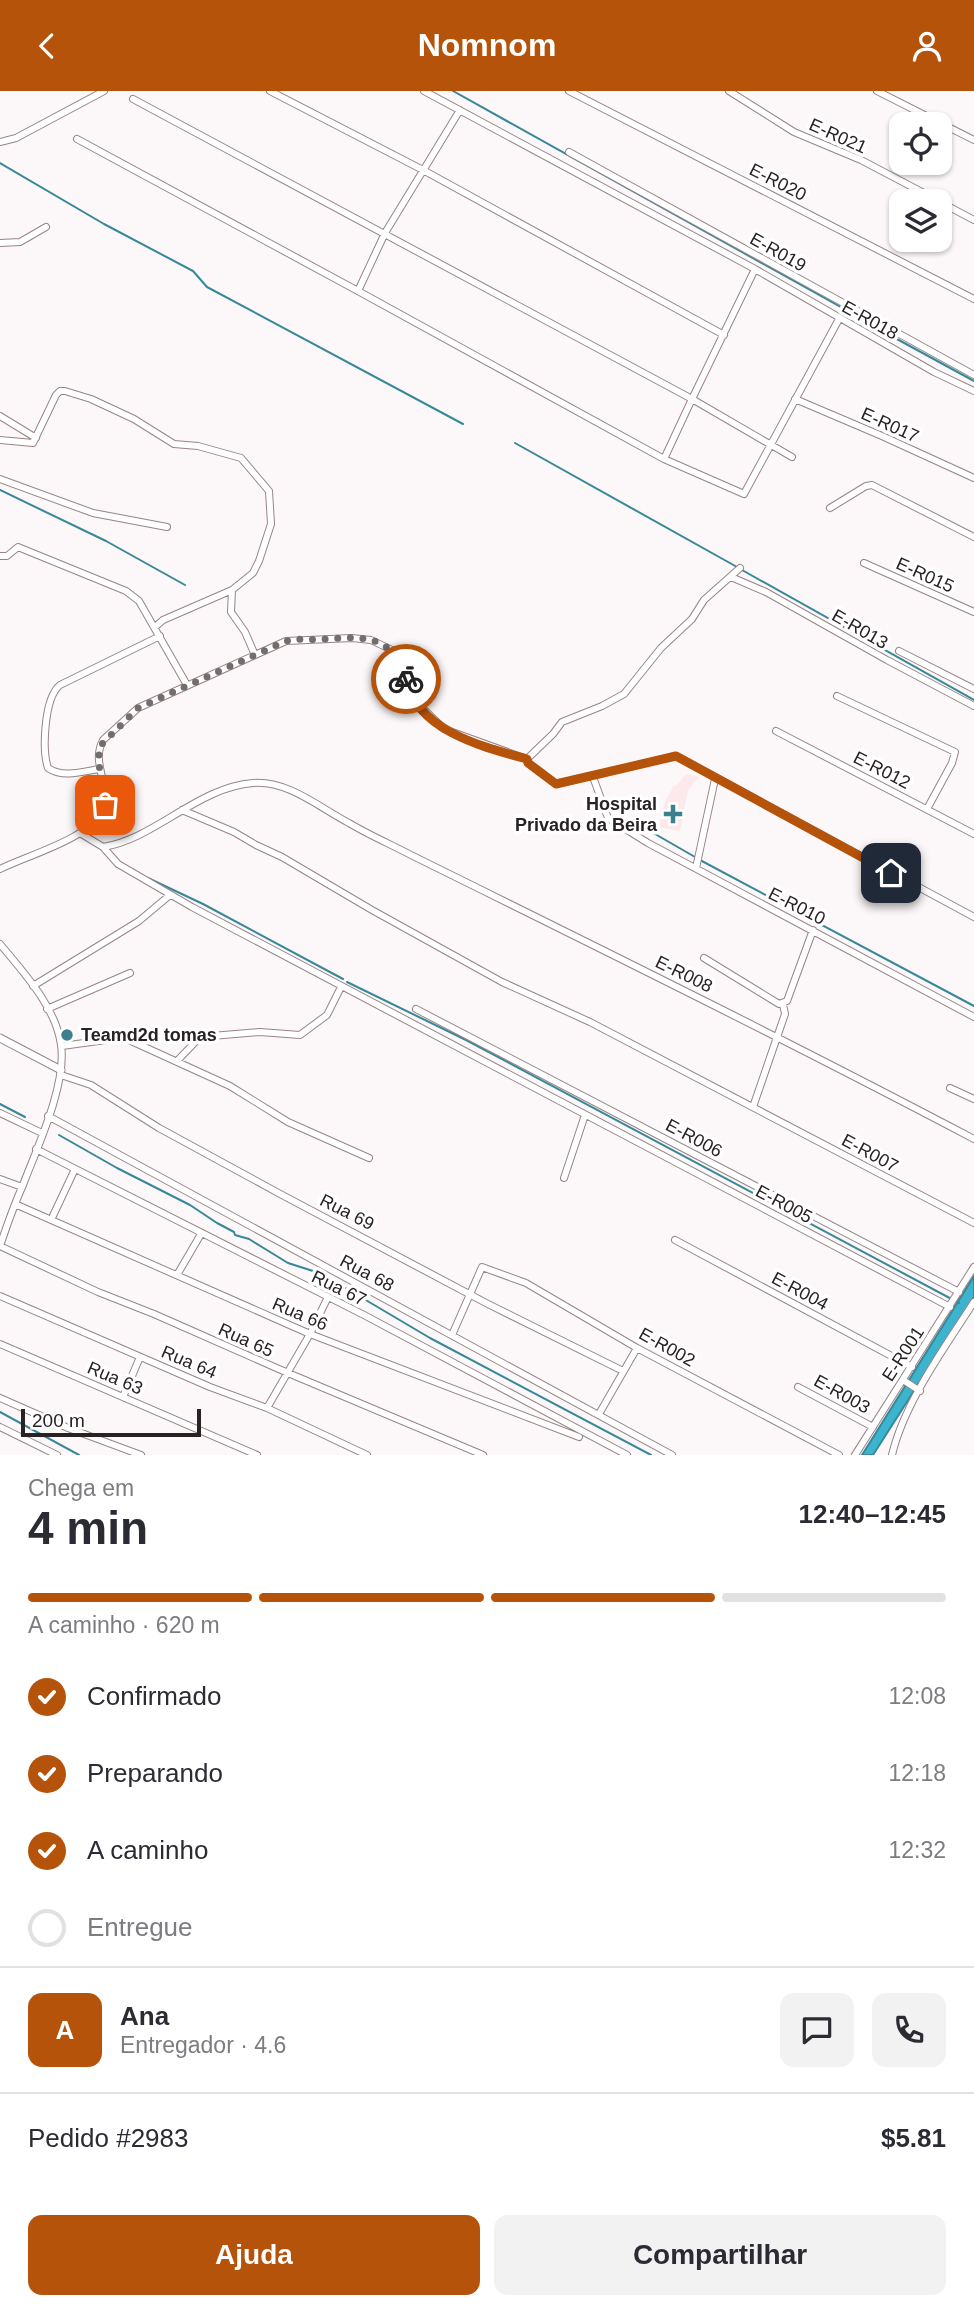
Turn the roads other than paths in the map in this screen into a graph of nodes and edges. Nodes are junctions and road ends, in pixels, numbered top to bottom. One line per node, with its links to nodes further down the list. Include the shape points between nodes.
1 (104, 91): 11 (street)
2 (270, 91): 13 (street)
3 (424, 91): 8 (street, E-R018)
4 (569, 91): 22 (street, E-R020)
5 (729, 91): 14 (street, E-R021, via 794,132)
6 (877, 91): 10 (street)
7 (133, 99): 18 (street)
8 (460, 110): 13 (street); 20 (street, E-R018)
9 (77, 139): 21 (street)
10 (974, 140)
11 (0, 142)
12 (569, 152): 23 (street, E-R019)
13 (423, 170): 18 (street); 26 (street)
14 (915, 189)
15 (952, 209): 16 (street, E-R021)
16 (974, 220)
17 (46, 227): 19 (street, via 20,242)
18 (386, 233): 21 (street); 29 (street)
19 (0, 243)
20 (755, 269): 24 (street, E-R018); 26 (street)
21 (358, 291): 36 (street)
22 (974, 299)
23 (870, 318): 25 (street); 27 (street, E-R019)
24 (839, 319): 25 (street, E-R018); 30 (street)
25 (863, 331): 28 (street, E-R018)
26 (724, 335): 29 (street)
27 (974, 376)
28 (974, 391)
29 (692, 398): 34 (street); 36 (street)
30 (794, 399): 34 (street); 37 (street, E-R017)
31 (0, 416): 32 (street)
32 (36, 438): 33 (street, via 33,443); 46 (street, via 56,395 65,391 134,419 174,444 241,458 269,491 271,524 253,573)
33 (0, 440)
34 (770, 442): 35 (street); 36 (street, via 744,494)
35 (792, 457)
36 (664, 459)
37 (974, 478)
38 (0, 479): 40 (street, via 93,513)
39 (830, 507): 41 (street, via 872,485)
40 (167, 527)
41 (974, 537)
42 (0, 556): 48 (street, via 18,547 126,591 142,604)
43 (864, 563): 47 (street, E-R015)
44 (740, 568): 45 (street)
45 (731, 576): 57 (street, E-R013); 59 (street, via 704,600 624,694 562,722)
46 (232, 590): 49 (street); 53 (street, via 231,612)
47 (974, 612)
48 (150, 619): 49 (street); 50 (street)
49 (163, 619): 50 (street)
50 (155, 627): 51 (street)
51 (160, 636): 54 (street); 60 (street, via 54,692 47,712 48,768 63,773)
52 (899, 651): 55 (street)
53 (255, 655): 54 (street); 59 (street, via 295,639 371,640 401,660 414,700 444,729)
54 (187, 685): 60 (street, via 138,708 111,733 100,746)
55 (974, 689)
56 (836, 696): 63 (street, via 955,752)
57 (974, 706)
58 (776, 731): 63 (street, E-R012)
59 (527, 759): 61 (street, via 556,784)
60 (99, 769): 65 (street, via 105,805)
61 (593, 776): 62 (street, via 676,756); 68 (street, E-R010, via 607,818)
62 (715, 779): 68 (street); 71 (street)
63 (927, 809): 66 (street, E-R012)
64 (182, 810): 67 (street, E-R008, via 126,841); 82 (street, E-R008, via 254,783 304,797 379,839); 89 (street, E-R007, via 282,857 502,982 590,1022)
65 (80, 833): 67 (street); 69 (street)
66 (974, 834)
67 (103, 847): 70 (street, via 118,865)
68 (696, 868): 72 (street, E-R010)
69 (0, 869)
70 (170, 895): 76 (street, via 139,921); 77 (street)
71 (974, 917)
72 (813, 930): 78 (street); 81 (street, E-R010)
73 (0, 944): 76 (street)
74 (704, 958): 78 (street)
75 (130, 973): 79 (street)
76 (33, 986): 79 (street)
77 (341, 987): 85 (street, via 327,1015 300,1035 260,1032 200,1037); 91 (street)
78 (783, 1004): 82 (street, via 785,1014)
79 (47, 1009): 84 (street)
80 (416, 1009): 110 (street, E-R006)
81 (974, 1017)
82 (778, 1036): 89 (street); 94 (street, E-R008)
83 (0, 1038): 86 (street)
84 (62, 1046): 85 (street, via 121,1038); 86 (street)
85 (177, 1061): 96 (street, via 230,1086 288,1122)
86 (61, 1073): 92 (street); 111 (street, Rua 69, via 91,1085 159,1128)
87 (950, 1088): 88 (street)
88 (974, 1099)
89 (752, 1107): 103 (street, E-R007)
90 (0, 1113): 93 (street)
91 (585, 1115): 98 (street); 115 (street, E-R005)
92 (48, 1117): 93 (street); 117 (street, Rua 68)
93 (43, 1133): 95 (street)
94 (974, 1139)
95 (36, 1149): 97 (street, Rua 67); 100 (street)
96 (369, 1158)
97 (75, 1169): 102 (street); 105 (street, Rua 67)
98 (564, 1178)
99 (0, 1179): 100 (street)
100 (22, 1187): 101 (street)
101 (15, 1204): 102 (street, Rua 66); 104 (street)
102 (51, 1220): 109 (street, Rua 66)
103 (974, 1223)
104 (3, 1226): 107 (street)
105 (201, 1234): 109 (street); 113 (street, Rua 67)
106 (675, 1240): 121 (street, E-R004)
107 (0, 1246): 123 (street, Rua 65)
108 (974, 1267): 110 (street, E-R001)
109 (177, 1275): 116 (street, Rua 66)
110 (959, 1292): 115 (street, E-R001)
111 (470, 1294): 117 (street); 119 (street, E-R002, via 482,1267 526,1283); 122 (street, Rua 69)
112 (0, 1296): 120 (street, Rua 64)
113 (328, 1297): 116 (street); 139 (street, Rua 67)
114 (974, 1303): 126 (street)
115 (950, 1307): 121 (street, E-R001)
116 (310, 1334): 123 (street); 133 (street, Rua 66)
117 (452, 1335): 130 (street, Rua 68)
118 (0, 1344): 127 (street, Rua 63)
119 (637, 1348): 122 (street); 141 (street, E-R002)
120 (141, 1357): 127 (street); 129 (street, Rua 64)
121 (912, 1367): 124 (street, E-R001)
122 (623, 1371): 130 (street)
123 (288, 1373): 129 (street); 138 (street, Rua 65)
124 (903, 1380): 126 (street); 132 (street, E-R001)
125 (799, 1387): 132 (street, E-R003)
126 (919, 1391): 143 (street)
127 (123, 1397): 136 (street, Rua 63)
128 (0, 1398): 135 (street)
129 (267, 1408): 137 (street, Rua 64)
130 (599, 1415): 140 (street, Rua 68)
131 (0, 1427): 134 (street)
132 (873, 1427): 142 (street, E-R001)
133 (579, 1437)
134 (57, 1455)
135 (141, 1455)
136 (257, 1455)
137 (367, 1455)
138 (482, 1455)
139 (628, 1455)
140 (672, 1455)
141 (838, 1455)
142 (855, 1455)
143 (892, 1455)

